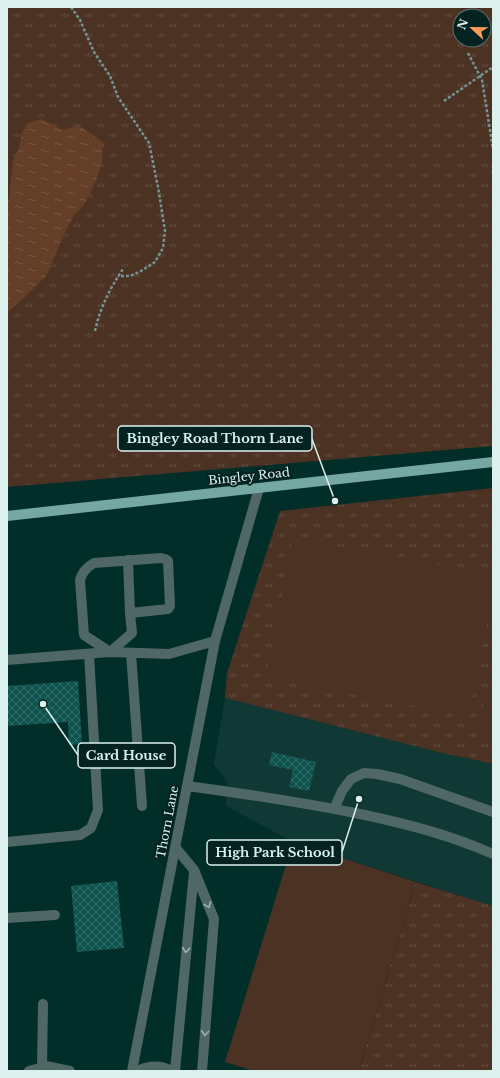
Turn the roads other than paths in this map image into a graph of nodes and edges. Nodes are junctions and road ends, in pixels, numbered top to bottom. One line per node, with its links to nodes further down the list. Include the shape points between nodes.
1 (493, 462): 2 (main road, Bingley Road)
2 (259, 488): 3 (main road, Bingley Road); 6 (street, Thorn Lane)
3 (7, 516)
4 (128, 560): 5 (street); 5 (street, via 161,558 168,561 170,606 168,609); 7 (street, via 94,563 82,572 80,580 84,635)
5 (130, 613): 7 (street, via 132,633)
6 (215, 641): 8 (street, via 169,654); 11 (street, Thorn Lane)
7 (110, 652): 8 (street); 9 (street)
8 (131, 653): 12 (street)
9 (89, 654): 10 (street); 15 (street, via 98,810 92,828 80,835)
10 (7, 660)
11 (187, 786): 13 (street); 16 (street, Thorn Lane)
12 (142, 806)
13 (334, 808): 14 (street, via 351,779 364,773 400,779); 17 (street, via 417,826)
14 (493, 812)
15 (7, 842)
16 (175, 847): 18 (street); 25 (street, Thorn Lane)
17 (493, 854)
18 (194, 870): 27 (street, one-way to 27); 28 (street, one-way to 28, via 214,919)
19 (55, 915): 20 (street)
20 (7, 918)
21 (43, 1004): 22 (street)
22 (42, 1067): 23 (street); 24 (street)
23 (29, 1071)
24 (70, 1071)
25 (132, 1071)
26 (137, 1071): 27 (street, via 153,1066)
27 (174, 1071)
28 (202, 1071)

